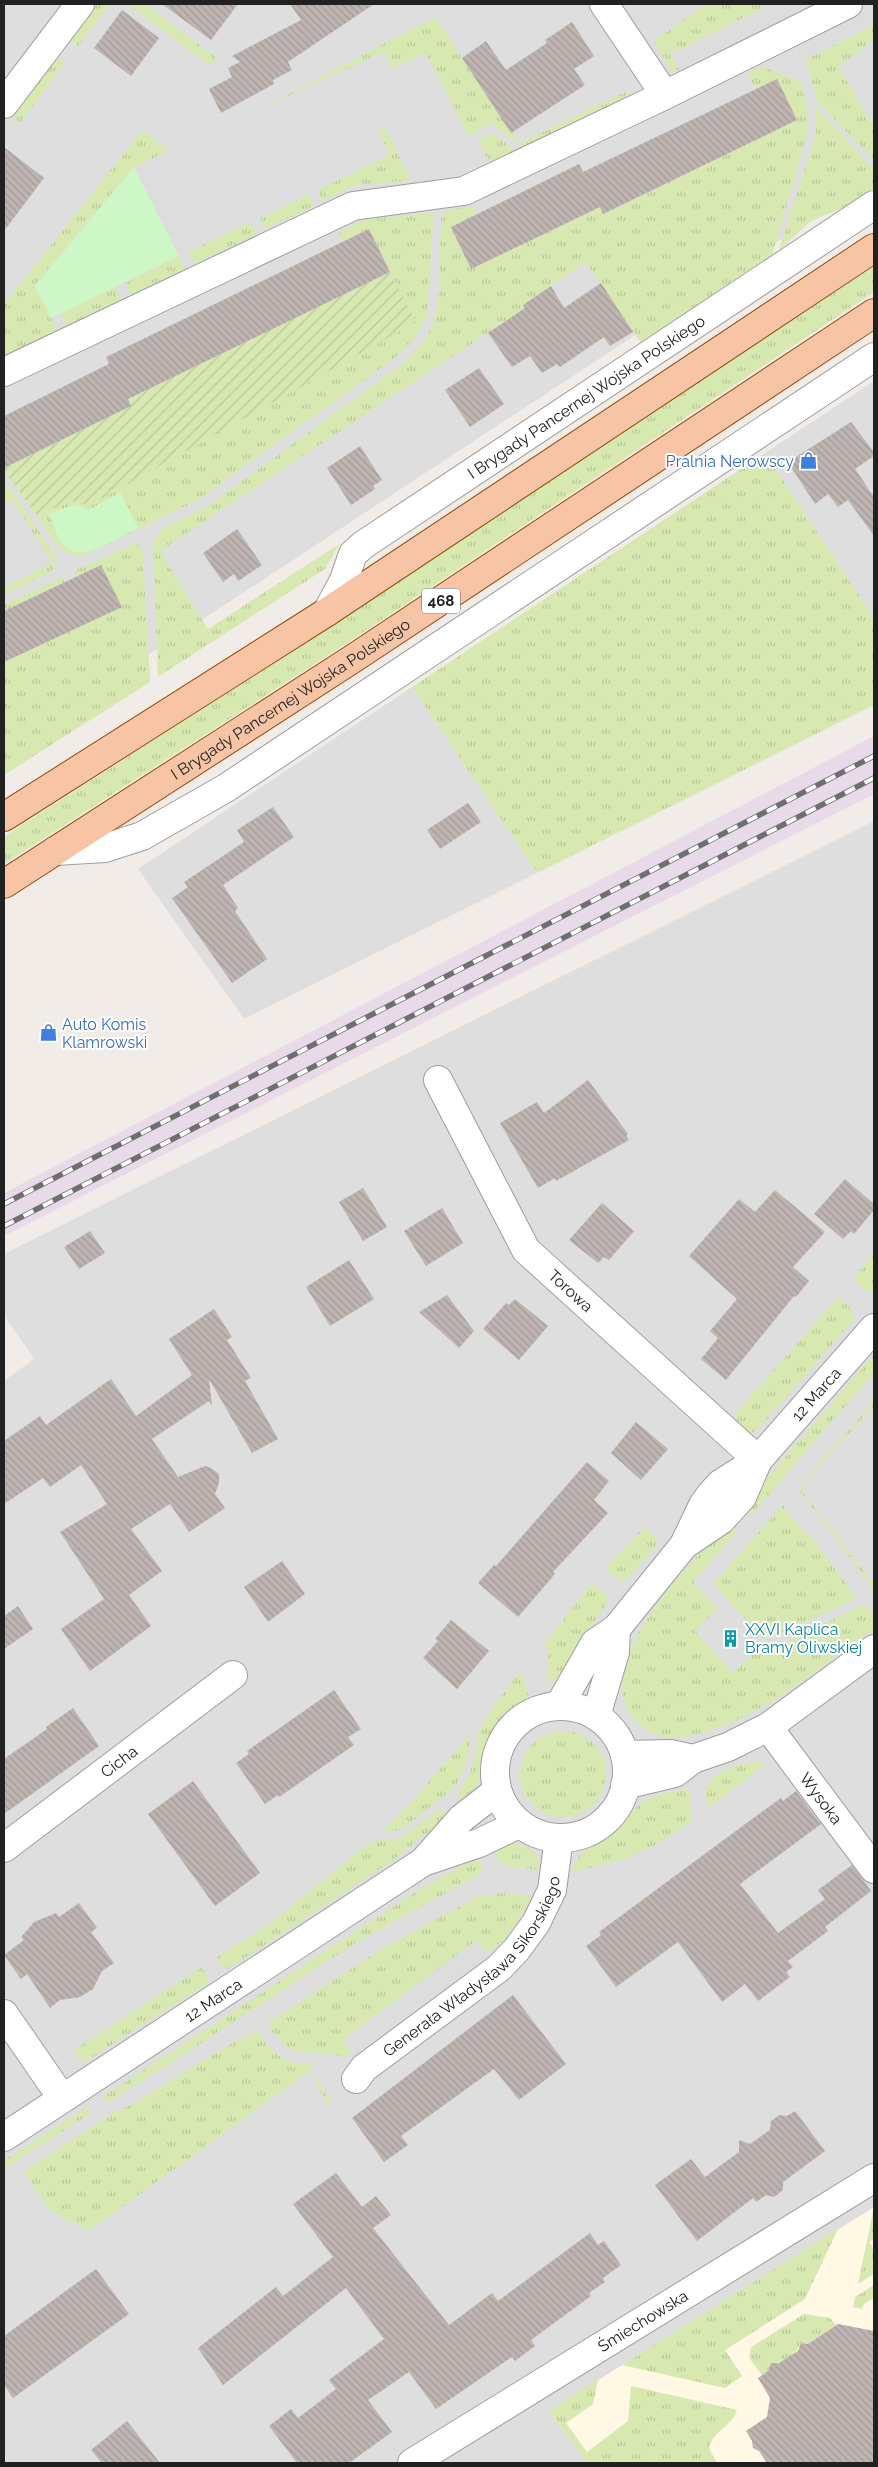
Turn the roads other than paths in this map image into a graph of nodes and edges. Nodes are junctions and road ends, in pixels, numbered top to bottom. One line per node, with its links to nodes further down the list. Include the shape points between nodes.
1 (80, 4): 5 (street)
2 (604, 4): 4 (street)
3 (848, 4): 4 (street)
4 (665, 95): 10 (street, via 464,191 353,206)
5 (4, 104)
6 (874, 205): 11 (street, I Brygady Pancernej Wojska Polskiego, via 363,544 353,554)
7 (874, 248): 11 (main road, I Brygady Pancernej Wojska Polskiego)
8 (874, 313): 13 (main road, I Brygady Pancernej Wojska Polskiego / 468, via 354,658)
9 (874, 357): 13 (street, I Brygady Pancernej Wojska Polskiego, via 226,788 142,836 105,848)
10 (4, 372)
11 (327, 612): 12 (main road, I Brygady Pancernej Wojska Polskiego)
12 (4, 817)
13 (55, 851): 14 (main road, I Brygady Pancernej Wojska Polskiego / 468)
14 (4, 884)
15 (438, 1080): 17 (street, Torowa, via 526,1250)
16 (874, 1328): 17 (street, 12 Marca)
17 (758, 1460): 18 (street, 12 Marca, via 720,1484 703,1505 684,1544)
18 (616, 1629): 21 (street, 12 Marca, via 595,1644); 22 (street, via 615,1652)
19 (874, 1648): 23 (street)
20 (233, 1675): 30 (street, Cicha)
21 (559, 1706): 22 (street); 27 (street, via 529,1715 508,1732 497,1757)
22 (596, 1716): 24 (street, via 609,1727)
23 (768, 1727): 25 (street, via 728,1747); 32 (street, Wysoka)
24 (624, 1755): 25 (street, via 670,1754); 26 (street)
25 (693, 1759): 26 (street, via 675,1774)
26 (625, 1785): 29 (street, via 608,1818 577,1836)
27 (498, 1791): 28 (street, via 506,1809); 31 (street, 12 Marca, via 462,1818)
28 (519, 1824): 29 (street, via 545,1836); 31 (street, 12 Marca, via 479,1843)
29 (558, 1838): 34 (street, Generała Władysława Sikorskiego, via 552,1890 536,1923 517,1949 499,1968 364,2068)
30 (4, 1848)
31 (423, 1862): 35 (street, 12 Marca)
32 (874, 1868)
33 (4, 2014): 35 (street)
34 (356, 2079)
35 (62, 2098): 36 (street, 12 Marca)
36 (4, 2137)
37 (874, 2178): 38 (street, Śmiechowska)
38 (412, 2463)

